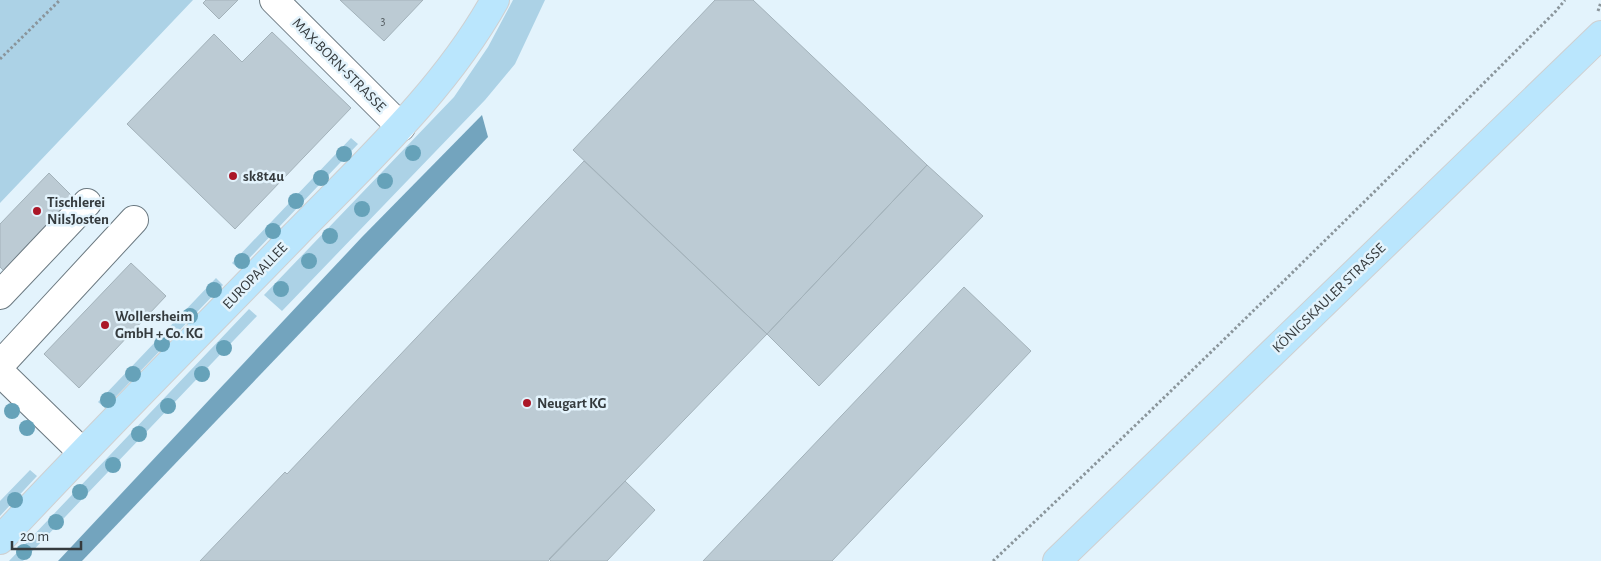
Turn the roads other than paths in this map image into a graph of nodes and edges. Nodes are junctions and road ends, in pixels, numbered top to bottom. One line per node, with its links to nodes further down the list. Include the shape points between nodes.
1 (495, 0): 4 (main road, EUROPAALLEE, via 477,32)
2 (277, 1): 4 (lane, MAX-BORN-STRASSE)
3 (1601, 34): 12 (main road, KÖNIGSKAULER STRASSE)
4 (401, 126): 10 (main road, EUROPAALLEE)
5 (87, 204): 7 (lane)
6 (134, 220): 8 (lane)
7 (0, 295)
8 (0, 365)
9 (0, 372): 10 (lane)
10 (82, 452): 11 (main road, EUROPAALLEE)
11 (0, 540)
12 (1057, 561)

